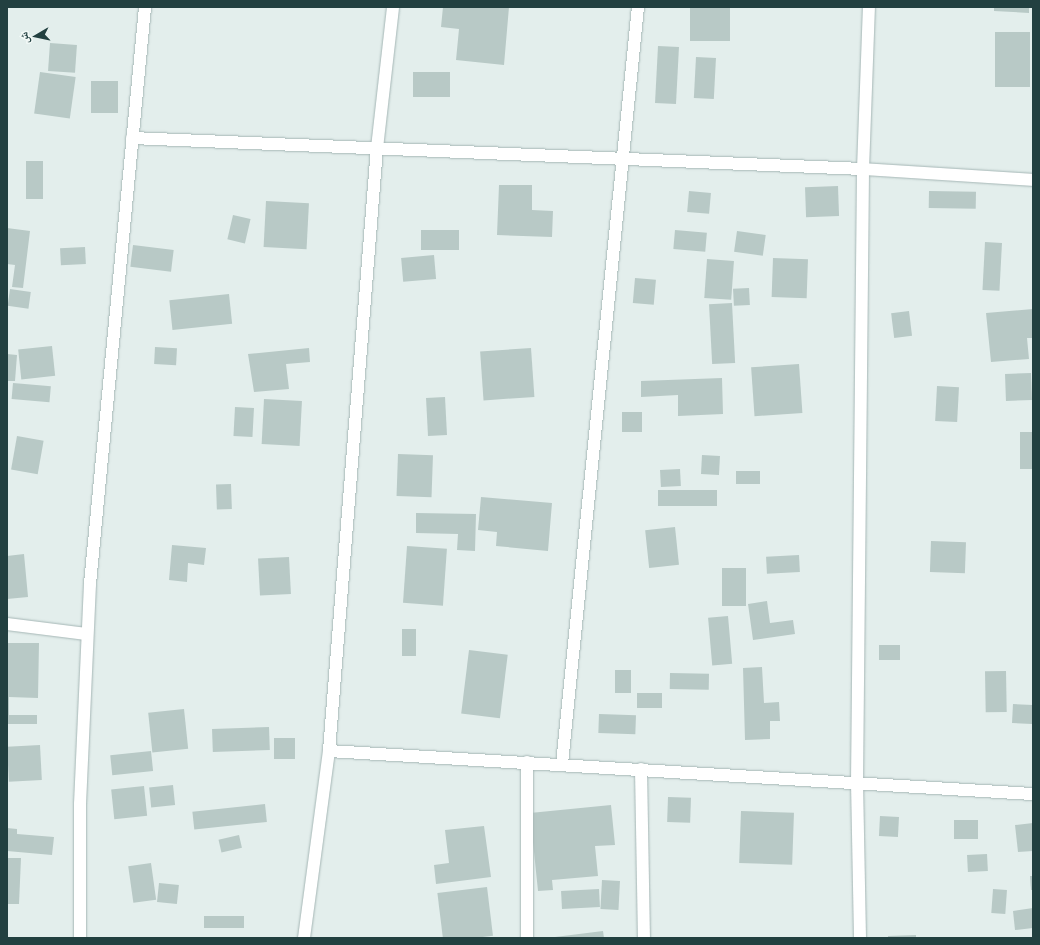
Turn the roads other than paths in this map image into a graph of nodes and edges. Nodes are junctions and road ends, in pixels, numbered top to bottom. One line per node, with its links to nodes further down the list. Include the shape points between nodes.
1 (145, 7): 5 (street)
2 (393, 7): 6 (street)
3 (638, 7): 7 (street)
4 (869, 7): 8 (street)
5 (132, 138): 6 (street); 11 (street)
6 (377, 148): 7 (street); 12 (street)
7 (622, 159): 8 (street); 14 (street)
8 (863, 169): 9 (street); 16 (street)
9 (1033, 180)
10 (7, 624): 11 (street)
11 (86, 634): 18 (street, via 80,804)
12 (329, 751): 13 (street); 19 (street)
13 (528, 762): 14 (street); 20 (street)
14 (562, 764): 15 (street)
15 (641, 769): 16 (street); 21 (street)
16 (857, 784): 17 (street); 22 (street)
17 (1033, 794)
18 (80, 938)
19 (304, 938)
20 (527, 938)
21 (644, 938)
22 (860, 938)

